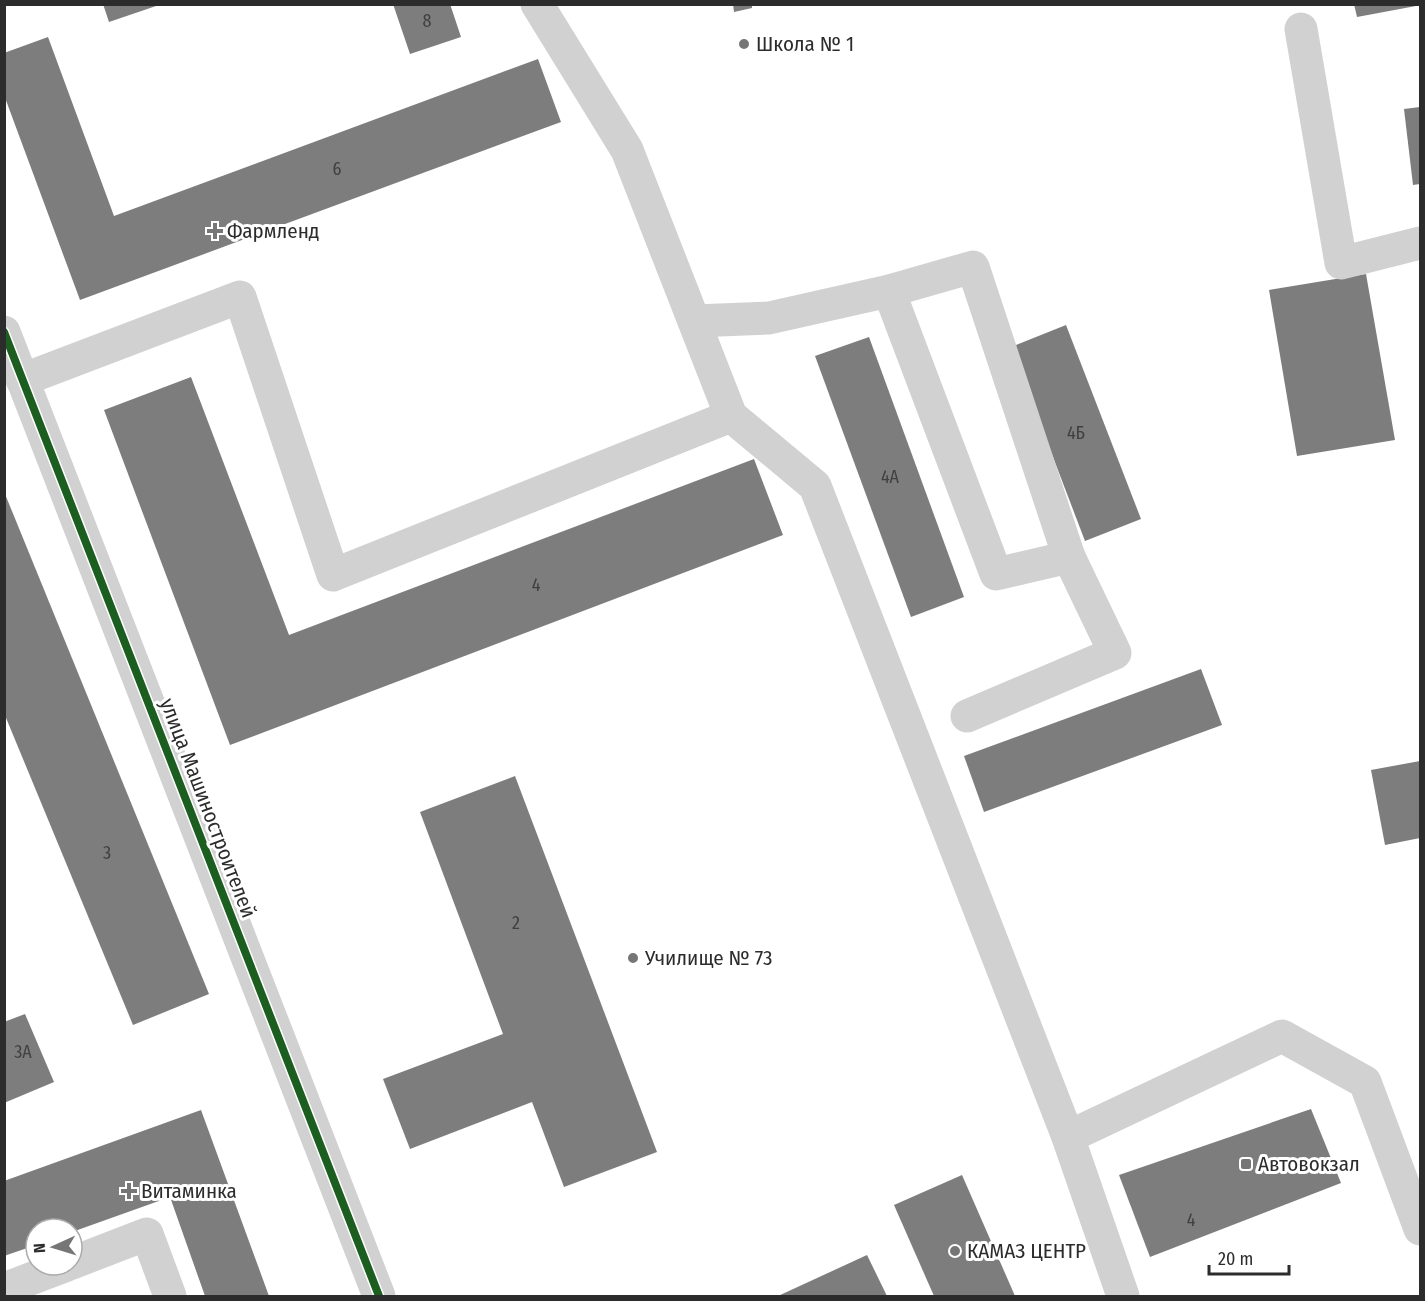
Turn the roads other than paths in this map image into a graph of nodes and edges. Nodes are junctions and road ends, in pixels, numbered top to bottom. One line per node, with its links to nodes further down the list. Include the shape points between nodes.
1 (537, 4): 5 (street, via 627,150)
2 (1301, 29): 3 (street, via 1341,263)
3 (1420, 243)
4 (889, 291): 5 (street, via 769,318); 9 (street, via 996,574); 9 (street, via 974,267)
5 (694, 321): 8 (street)
6 (4, 332): 7 (street, улица Машиностроителей)
7 (22, 380): 8 (street, via 240,297 333,576); 17 (street, улица Машиностроителей)
8 (731, 416): 11 (street, via 815,486)
9 (1069, 557): 10 (street, via 1115,653)
10 (967, 716)
11 (1068, 1137): 12 (street, via 1282,1036 1365,1082); 18 (street)
12 (1420, 1229)
13 (84, 1258): 16 (street, via 147,1234)
14 (36, 1277): 15 (street)
15 (4, 1289)
16 (170, 1296)
17 (379, 1296)
18 (1123, 1296)

